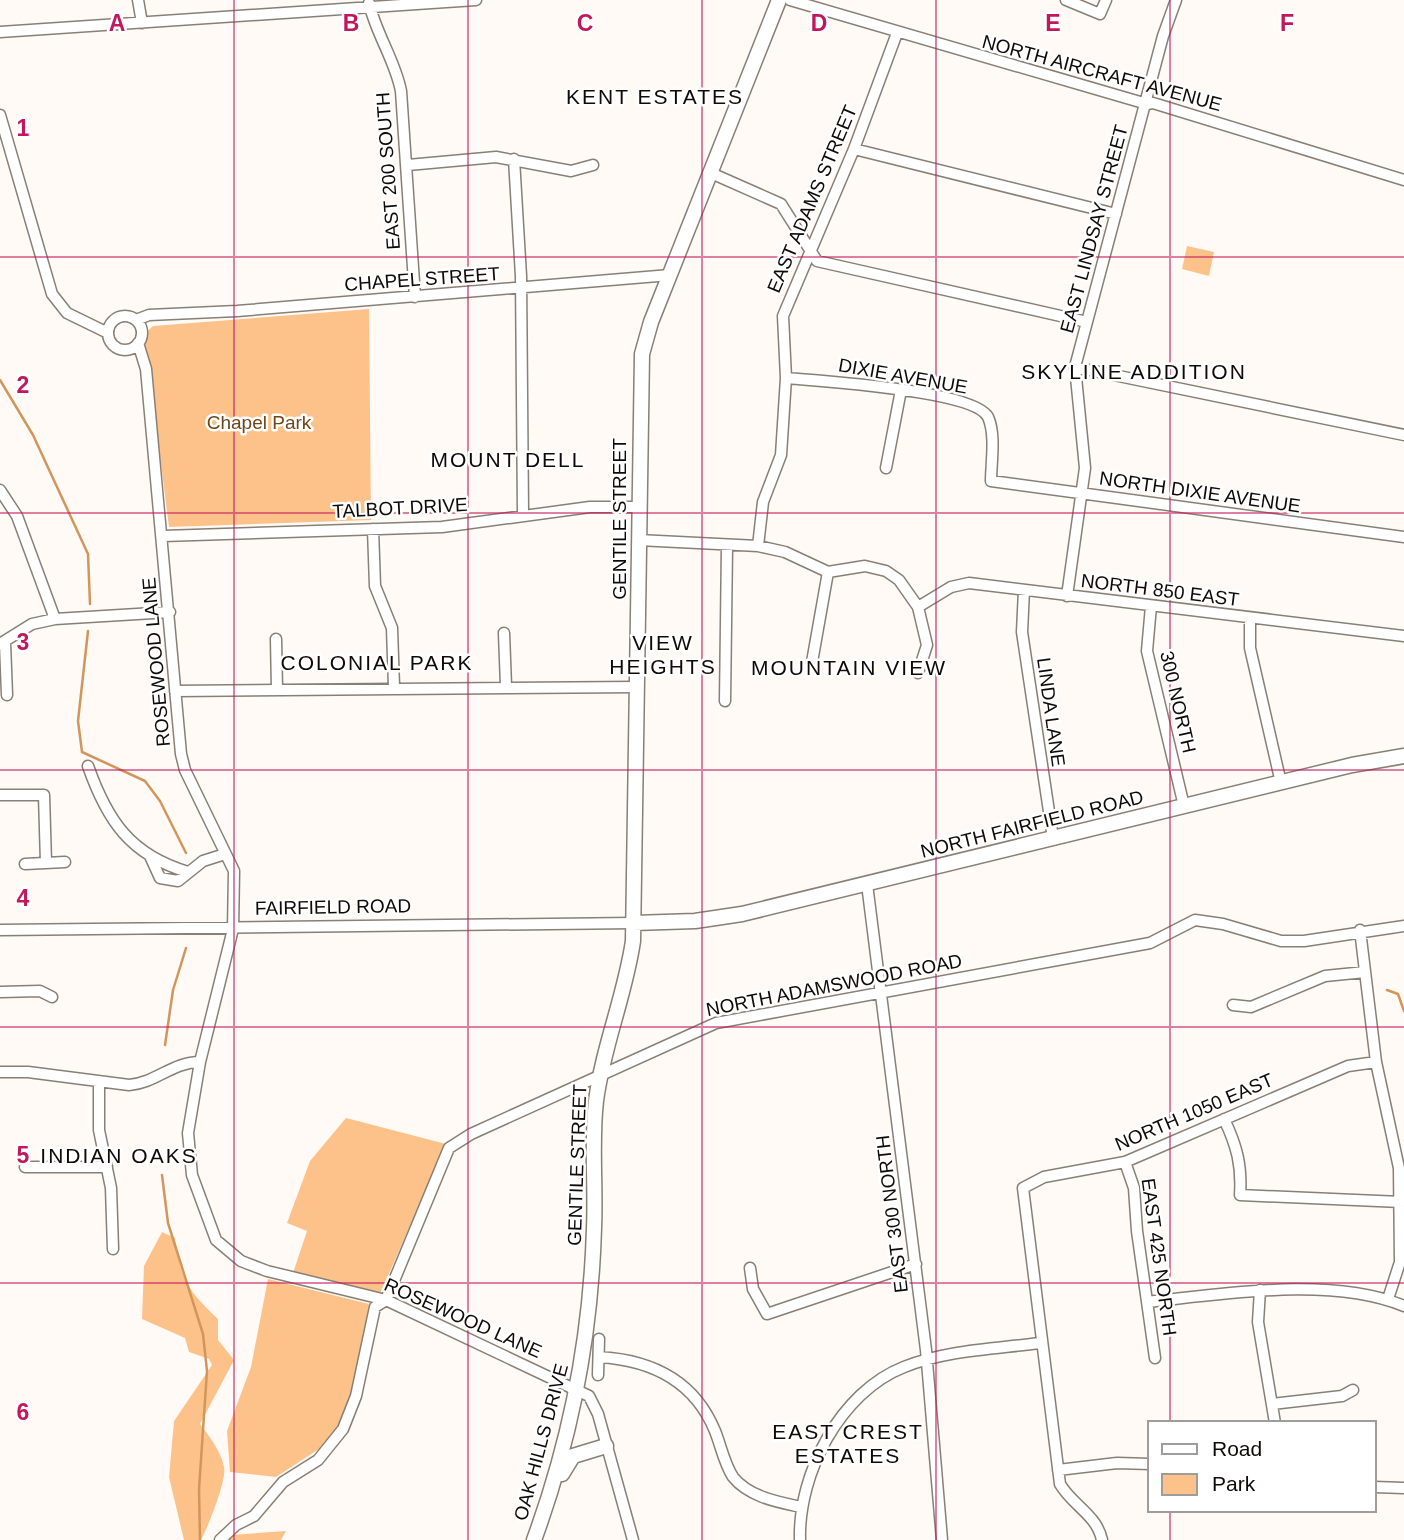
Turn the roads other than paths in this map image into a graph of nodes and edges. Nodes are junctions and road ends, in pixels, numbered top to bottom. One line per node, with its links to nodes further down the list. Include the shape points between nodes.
1 (138, 0): 9 (street)
2 (476, 0): 8 (street)
3 (779, 0): 18 (main road, GENTILE STREET)
4 (790, 0): 11 (street, NORTH AIRCRAFT AVENUE)
5 (1066, 0): 6 (street, via 1100,14)
6 (1106, 0)
7 (1176, 0): 12 (street, EAST LINDSAY STREET)
8 (369, 4): 9 (street); 16 (street, EAST 200 SOUTH, via 378,37 397,73)
9 (142, 23): 10 (street)
10 (0, 32)
11 (897, 33): 12 (street, NORTH AIRCRAFT AVENUE); 14 (street, EAST ADAMS STREET)
12 (1147, 104): 19 (street, NORTH AIRCRAFT AVENUE); 20 (street, EAST LINDSAY STREET)
13 (0, 115): 28 (street, via 52,294 67,313)
14 (854, 149): 20 (street); 21 (street, EAST ADAMS STREET)
15 (514, 159): 16 (street); 17 (street, via 571,171); 23 (street)
16 (408, 165): 24 (street, EAST 200 SOUTH)
17 (593, 165)
18 (710, 173): 21 (street, via 781,204); 22 (main road, GENTILE STREET)
19 (1404, 180)
20 (1116, 214): 27 (street, EAST LINDSAY STREET)
21 (808, 251): 27 (street, via 817,261); 33 (street, EAST ADAMS STREET, via 783,316)
22 (670, 275): 23 (street, CHAPEL STREET); 41 (main road, GENTILE STREET, via 640,368)
23 (521, 289): 24 (street, CHAPEL STREET); 42 (street)
24 (415, 297): 25 (street, CHAPEL STREET)
25 (176, 315): 26 (street, CHAPEL STREET); 29 (street, CHAPEL STREET)
26 (136, 320): 28 (street, via 124,316); 29 (street)
27 (1087, 322): 32 (street, EAST LINDSAY STREET)
28 (109, 329): 31 (street, via 113,345)
29 (141, 331): 30 (street)
30 (138, 343): 31 (street); 34 (street, ROSEWOOD LANE)
31 (124, 350): 34 (street, ROSEWOOD LANE)
32 (1074, 367): 36 (street); 40 (street, EAST LINDSAY STREET)
33 (786, 378): 35 (street, DIXIE AVENUE); 48 (street, EAST ADAMS STREET, via 781,456 764,502)
34 (147, 381): 44 (street, ROSEWOOD LANE)
35 (901, 390): 37 (street); 38 (street, DIXIE AVENUE, via 961,401 987,415)
36 (1404, 435)
37 (886, 468)
38 (991, 481): 40 (street, NORTH DIXIE AVENUE)
39 (2, 492): 55 (street, via 17,516)
40 (1084, 494): 45 (street, NORTH DIXIE AVENUE); 51 (street, EAST LINDSAY STREET)
41 (638, 507): 42 (street, TALBOT DRIVE, via 590,506); 46 (main road, GENTILE STREET)
42 (523, 514): 43 (street, TALBOT DRIVE, via 442,527)
43 (373, 529): 44 (street, TALBOT DRIVE); 64 (street, via 375,586 392,628)
44 (163, 536): 54 (street, ROSEWOOD LANE)
45 (1404, 537)
46 (638, 540): 47 (street); 65 (main road, GENTILE STREET)
47 (727, 546): 48 (street); 69 (street)
48 (758, 546): 49 (street, via 785,552)
49 (828, 572): 53 (street, via 865,566 886,571 899,580); 61 (street)
50 (1024, 590): 51 (street, NORTH 850 EAST); 53 (street, NORTH 850 EAST, via 969,583 951,587); 75 (street, LINDA LANE, via 1022,632)
51 (1067, 596): 52 (street, NORTH 850 EAST)
52 (1151, 606): 56 (street, NORTH 850 EAST); 74 (street, 300 NORTH, via 1147,651)
53 (918, 607): 62 (street, via 927,645)
54 (170, 612): 55 (street); 67 (street, ROSEWOOD LANE)
55 (55, 619): 60 (street, via 32,624)
56 (1250, 619): 58 (street, NORTH 850 EAST); 72 (street, via 1250,648)
57 (504, 633): 63 (street)
58 (1404, 636)
59 (276, 639): 66 (street)
60 (2, 644): 68 (street)
61 (812, 662)
62 (918, 673)
63 (506, 686): 64 (street); 65 (street)
64 (394, 687): 66 (street)
65 (637, 687): 82 (main road, GENTILE STREET)
66 (277, 690): 67 (street)
67 (175, 691): 76 (street, ROSEWOOD LANE, via 185,770)
68 (7, 695)
69 (725, 701)
70 (1404, 756): 72 (main road, NORTH FAIRFIELD ROAD)
71 (88, 766): 76 (street, via 109,814 129,841 150,856 188,872)
72 (1281, 783): 74 (main road, NORTH FAIRFIELD ROAD)
73 (0, 795): 78 (street, via 44,795)
74 (1184, 806): 75 (main road, NORTH FAIRFIELD ROAD)
75 (1053, 838): 80 (main road, NORTH FAIRFIELD ROAD)
76 (225, 854): 84 (street, ROSEWOOD LANE, via 234,871)
77 (65, 862): 78 (street)
78 (46, 863): 79 (street)
79 (25, 864)
80 (867, 884): 81 (main road, NORTH FAIRFIELD ROAD, via 736,915); 88 (street, EAST 300 NORTH)
81 (667, 922): 82 (main road, FAIRFIELD ROAD)
82 (634, 923): 84 (street, FAIRFIELD ROAD); 95 (main road, GENTILE STREET, via 628,976)
83 (1404, 926): 86 (street, NORTH ADAMSWOOD ROAD)
84 (233, 929): 85 (street, FAIRFIELD ROAD); 92 (street, ROSEWOOD LANE)
85 (0, 930)
86 (1360, 930): 87 (street); 88 (street, NORTH ADAMSWOOD ROAD, via 1304,942 1281,941 1195,920 1150,943)
87 (1365, 972): 91 (street, via 1325,976 1251,1007); 93 (street)
88 (882, 991): 95 (street, NORTH ADAMSWOOD ROAD, via 716,1023); 103 (street, EAST 300 NORTH)
89 (0, 992): 90 (street, via 40,991)
90 (51, 997)
91 (1233, 1005)
92 (200, 1062): 96 (street, via 171,1067 146,1083); 108 (street, ROSEWOOD LANE, via 188,1155 216,1240 242,1261 267,1271)
93 (1376, 1062): 97 (street, NORTH 1050 EAST, via 1348,1066); 101 (street, via 1399,1168)
94 (0, 1072): 96 (street)
95 (600, 1074): 105 (main road, GENTILE STREET); 108 (street, NORTH ADAMSWOOD ROAD, via 449,1148)
96 (99, 1082): 100 (street, via 99,1130)
97 (1224, 1119): 98 (street, NORTH 1050 EAST); 101 (street, via 1242,1167 1240,1195)
98 (1125, 1161): 109 (street, EAST 425 NORTH, via 1135,1188); 112 (street, NORTH 1050 EAST, via 1044,1177 1023,1188)
99 (25, 1167): 100 (street)
100 (107, 1167): 102 (street)
101 (1401, 1202): 107 (street, via 1400,1262)
102 (113, 1249)
103 (916, 1264): 104 (street, via 767,1314 753,1289); 115 (street, EAST 300 NORTH)
104 (750, 1268)
105 (592, 1270): 117 (main road, OAK HILLS DRIVE)
106 (1261, 1290): 107 (street, via 1363,1293); 109 (street); 119 (street, via 1258,1322)
107 (1388, 1299): 110 (street)
108 (386, 1300): 117 (street, ROSEWOOD LANE); 128 (street, NORTH ADAMSWOOD ROAD, via 374,1307 356,1396 344,1429 318,1460 283,1482 254,1516)
109 (1147, 1302): 114 (street, EAST 425 NORTH)
110 (1404, 1306)
111 (598, 1339): 113 (street)
112 (1040, 1343): 115 (street); 123 (street)
113 (599, 1357): 116 (street); 126 (street, via 651,1365 672,1378 703,1409 734,1478 768,1500)
114 (1155, 1358)
115 (927, 1360): 126 (street, via 901,1368 877,1383 836,1424 807,1481); 132 (street, EAST 300 NORTH)
116 (598, 1375)
117 (577, 1390): 121 (street, via 593,1402); 127 (main road, OAK HILLS DRIVE)
118 (1353, 1390): 119 (street, via 1342,1396)
119 (1272, 1404): 120 (street)
120 (1275, 1421)
121 (606, 1446): 127 (main road, via 569,1459); 130 (street)
122 (1148, 1464): 123 (street)
123 (1058, 1470): 133 (street, via 1068,1497 1096,1522)
124 (1376, 1487): 125 (street)
125 (1404, 1488)
126 (801, 1507): 131 (street)
127 (541, 1520): 129 (main road, OAK HILLS DRIVE)
128 (220, 1540)
129 (534, 1540)
130 (633, 1540)
131 (800, 1540)
132 (942, 1540)
133 (1102, 1540)

